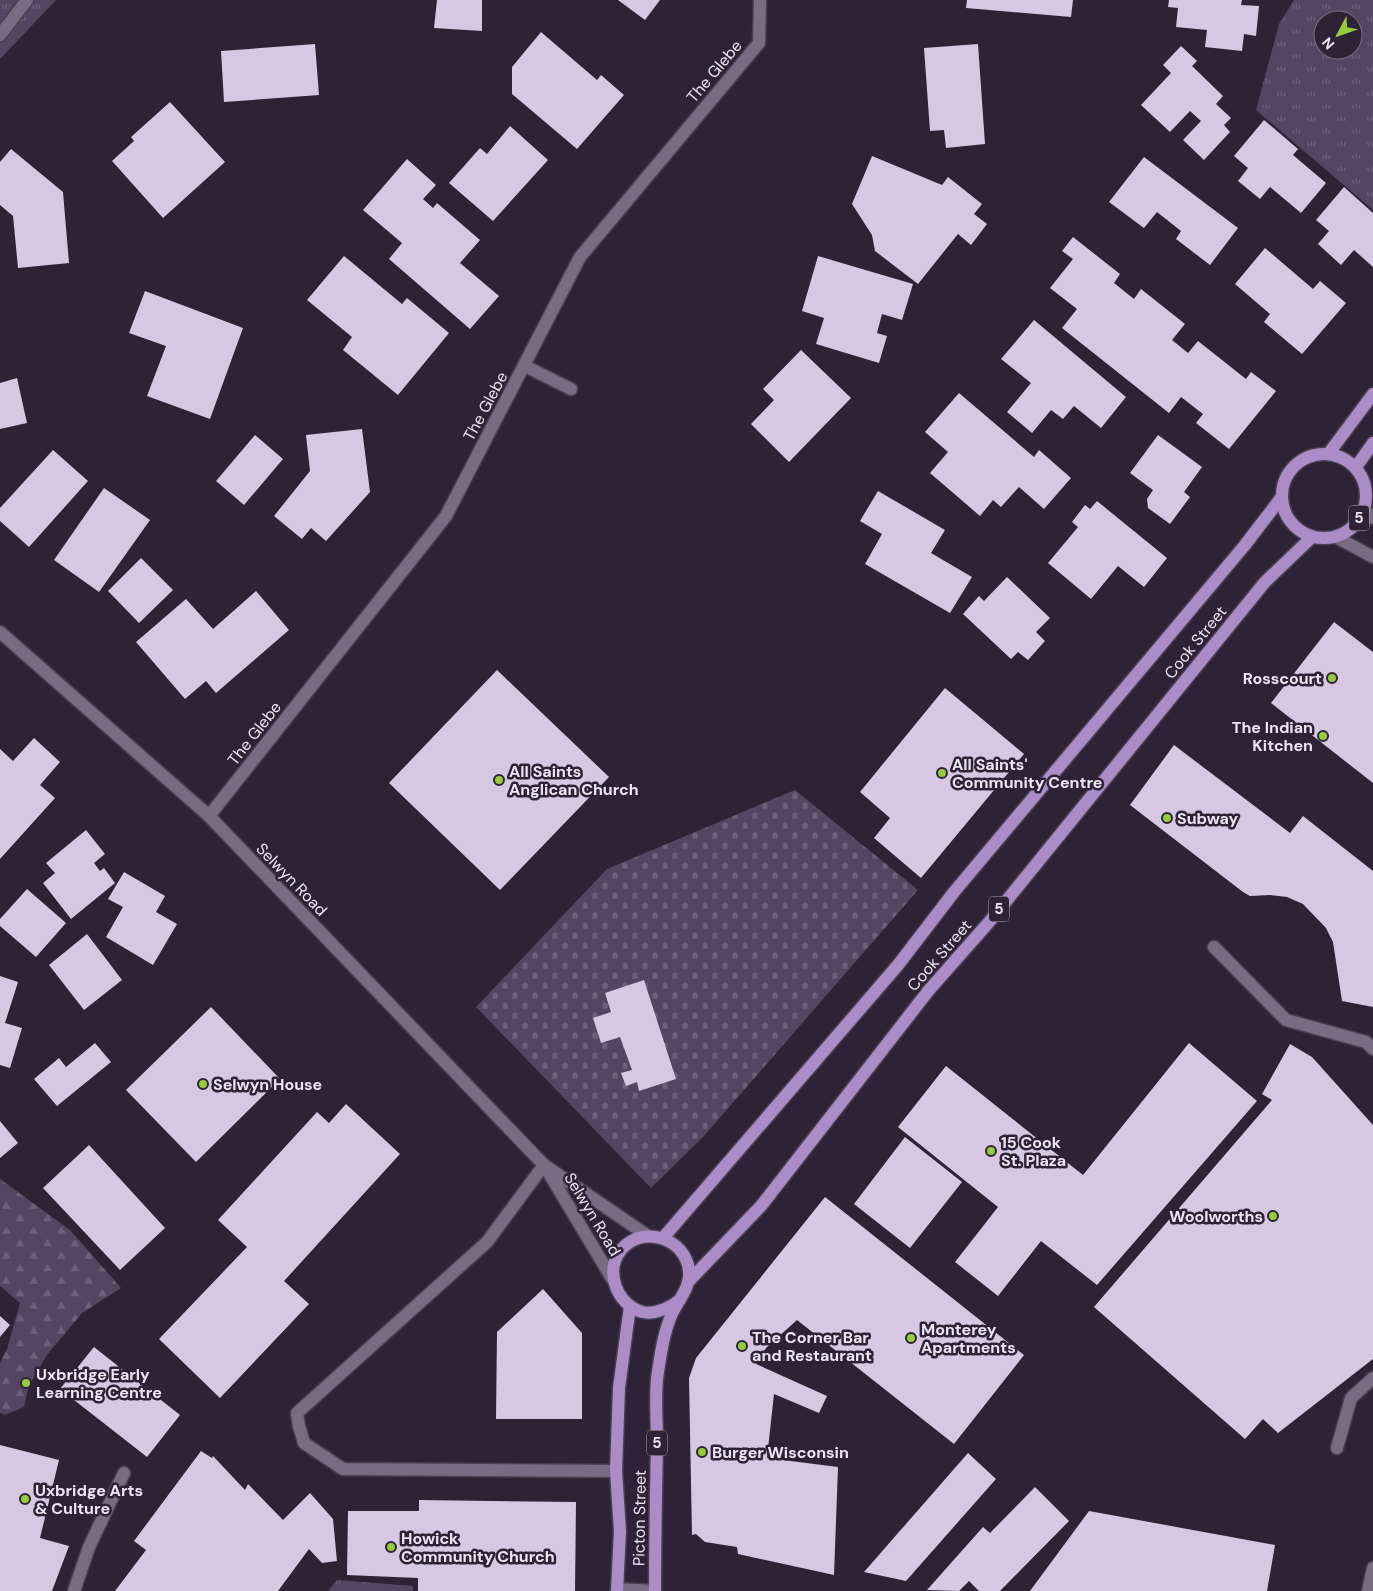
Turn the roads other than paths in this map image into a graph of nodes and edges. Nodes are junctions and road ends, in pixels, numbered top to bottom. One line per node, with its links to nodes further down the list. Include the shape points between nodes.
1 (27, 0): 3 (street)
2 (760, 1): 4 (street, The Glebe, via 759,43 580,257)
3 (0, 35)
4 (525, 366): 5 (street); 16 (street, The Glebe, via 446,516)
5 (571, 389)
6 (1373, 394): 8 (main road)
7 (1373, 443): 9 (main road)
8 (1329, 453): 9 (main road); 10 (main road, via 1310,455 1294,464 1284,480)
9 (1356, 467): 11 (main road, 5, via 1363,480)
10 (1281, 498): 12 (main road, via 1286,515 1296,528); 21 (main road, Cook Street, via 954,892 898,965)
11 (1369, 513): 13 (main road, 5)
12 (1312, 537): 13 (main road, 5); 23 (main road, Cook Street / 5, via 1265,582 990,921 929,990 761,1206)
13 (1336, 537): 14 (street)
14 (1373, 557)
15 (0, 632): 16 (street, Selwyn Road)
16 (209, 816): 19 (street, Selwyn Road)
17 (1214, 947): 18 (street, via 1286,1020 1366,1042)
18 (1373, 1049)
19 (544, 1165): 20 (street, Selwyn Road); 22 (street, Selwyn Road); 28 (street, via 487,1242 297,1412 298,1426 304,1443 343,1469)
20 (648, 1236): 21 (main road); 22 (main road, via 638,1238 621,1250 613,1270)
21 (663, 1238): 23 (main road, 5, via 673,1243 687,1260)
22 (613, 1280): 25 (main road, via 619,1295)
23 (688, 1282): 24 (main road, 5)
24 (680, 1300): 25 (main road, via 656,1312 642,1312); 33 (main road, Picton Street / 5, via 665,1336 657,1380)
25 (630, 1306): 28 (main road, Picton Street, via 619,1388)
26 (1373, 1378): 27 (street, via 1351,1398)
27 (1337, 1448)
28 (616, 1471): 31 (main road, Picton Street, via 620,1531)
29 (124, 1473): 32 (street, via 89,1547)
30 (1373, 1568): 34 (street)
31 (617, 1590): 33 (street)
32 (74, 1591)
33 (654, 1591)
34 (1368, 1591)

